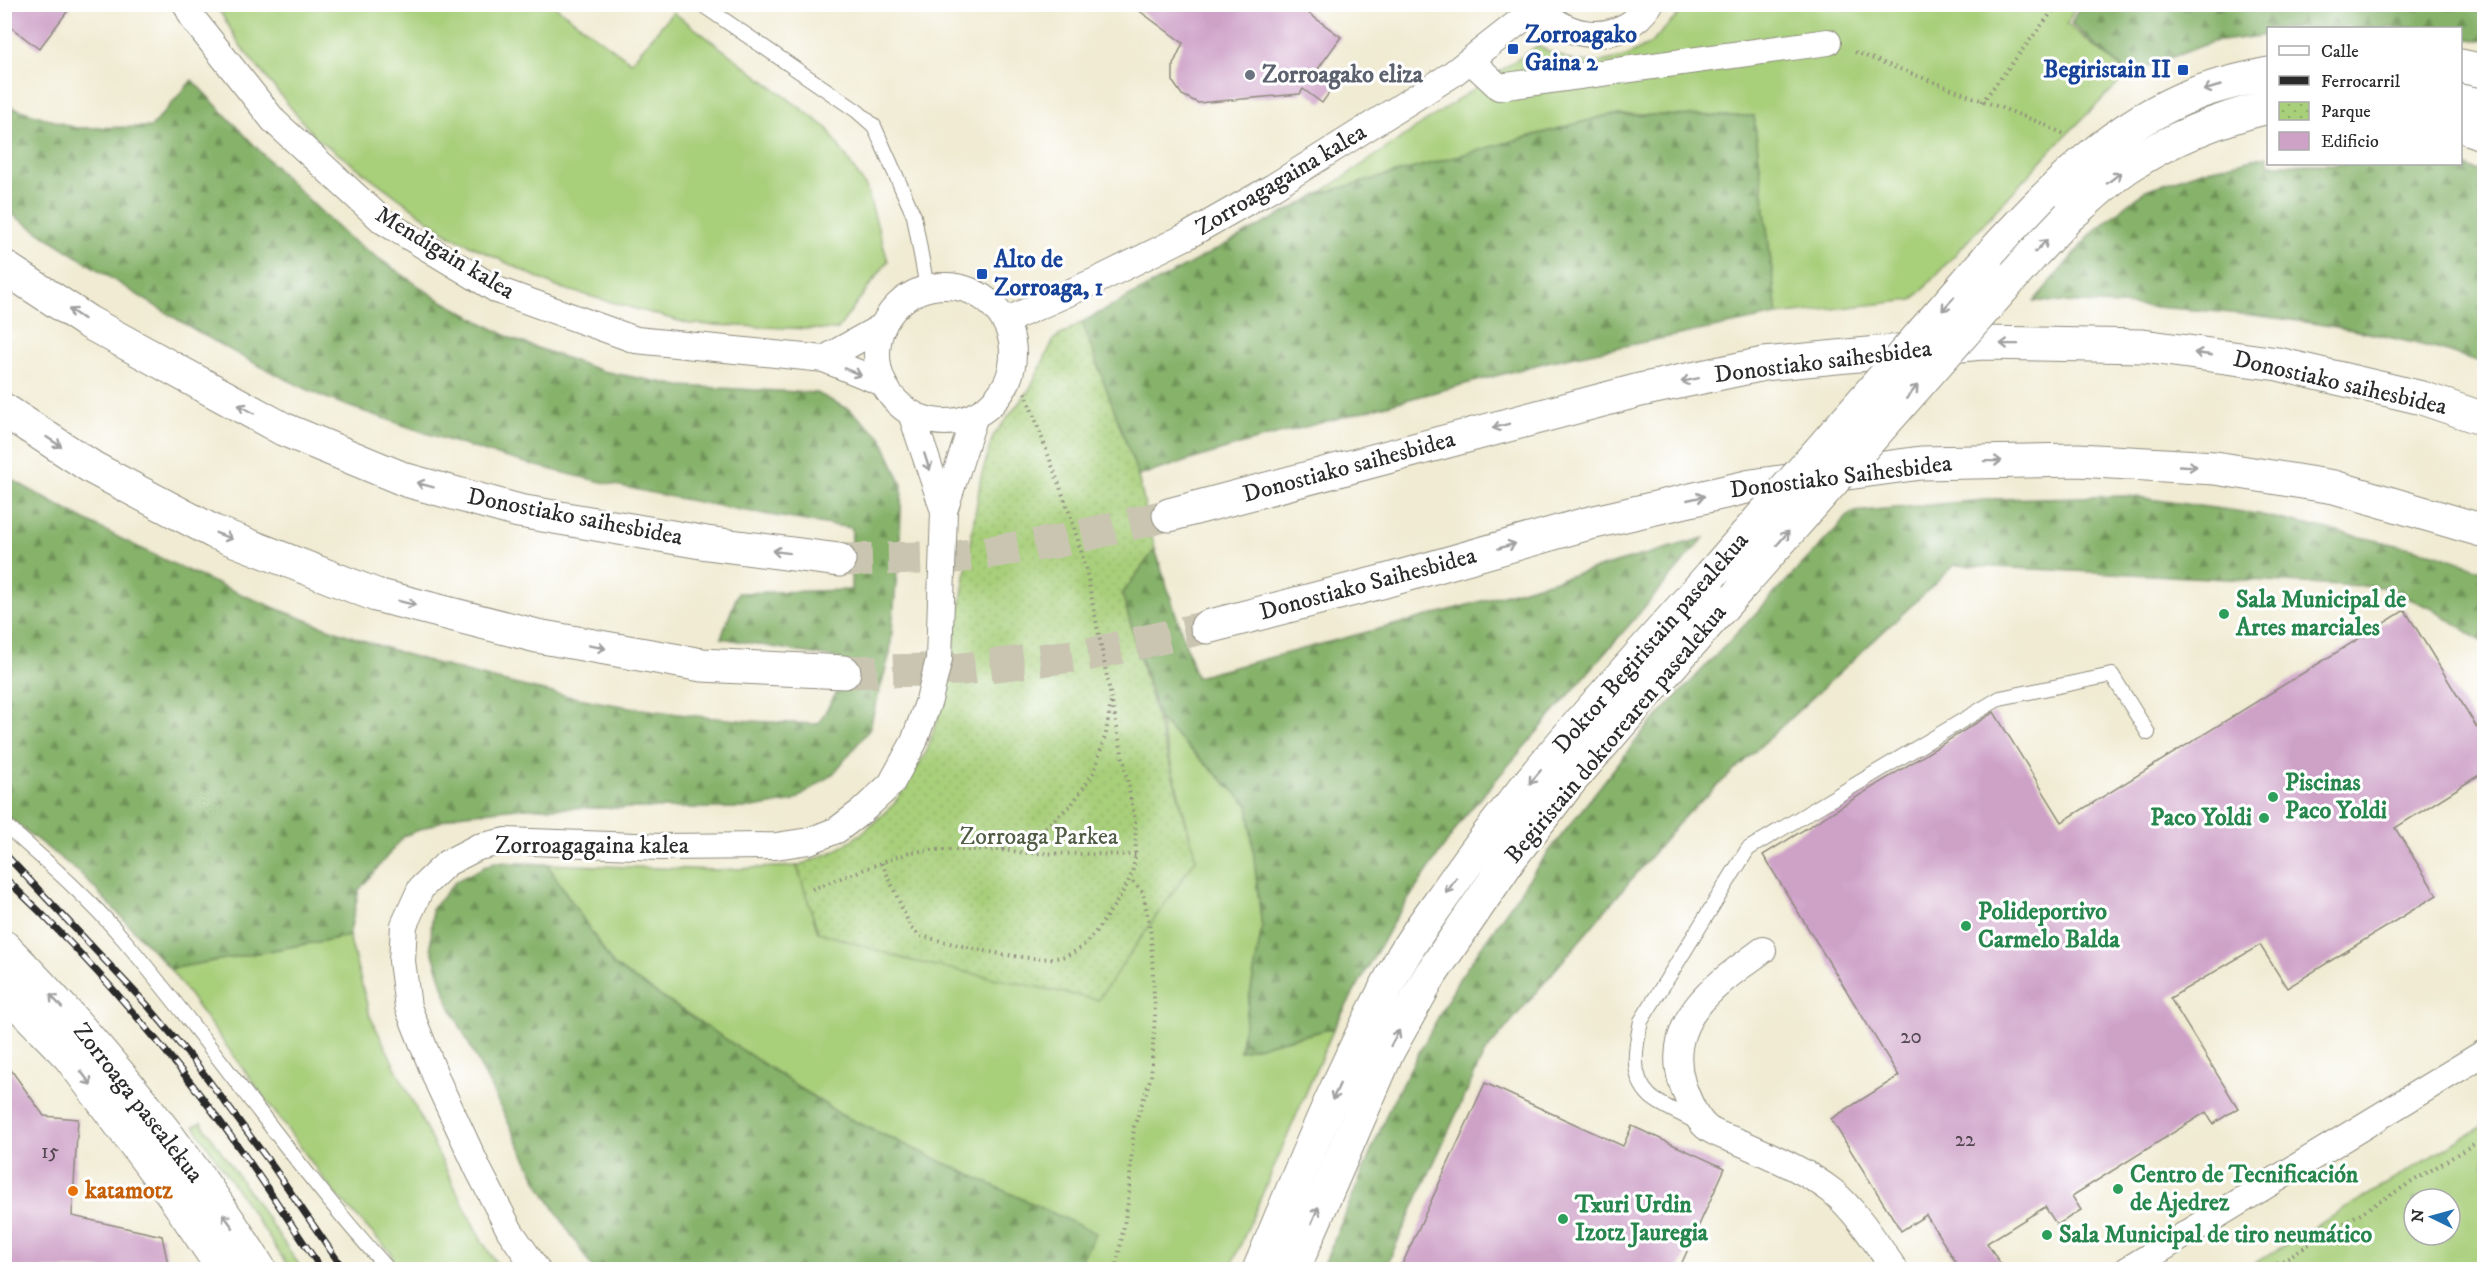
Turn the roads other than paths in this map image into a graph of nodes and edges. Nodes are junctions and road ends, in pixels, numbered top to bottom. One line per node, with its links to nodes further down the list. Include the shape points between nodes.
1 (186, 4): 19 (street, Mendigain kalea, via 194,20 274,120 383,221 497,290 636,340)
2 (701, 4): 16 (lane, via 874,126 914,216)
3 (1650, 4): 4 (street, via 1628,26 1589,35 1552,21)
4 (1538, 5): 6 (street, Zorroagagaina kalea)
5 (1828, 42): 6 (street, via 1498,87)
6 (1471, 61): 17 (street, Zorroagagaina kalea, via 1354,138 1187,236)
7 (2462, 66): 8 (main road)
8 (2484, 70)
9 (2267, 74): 34 (main road, Doktor Begiristain pasealekua, one-way to 34, bridge, via 2198,92 2154,112 2094,151 2048,195 1986,260)
10 (2462, 100): 11 (main road)
11 (2484, 106)
12 (2267, 107): 29 (main road, Doktor Begiristain pasealekua, one-way to 12, bridge, via 2069,216 2117,174 2172,141)
13 (2462, 120): 14 (street, via 2469,132)
14 (2484, 138)
15 (4, 267): 28 (main road, Donostiako saihesbidea, one-way to 15, via 697,542 519,511 406,480 283,429 88,322)
16 (927, 288): 17 (street, via 950,286 972,291 991,303); 18 (street, via 893,309)
17 (1005, 321): 23 (street, via 1013,358 1009,377 990,406)
18 (882, 326): 19 (street); 20 (street, via 877,345)
19 (824, 359): 20 (street, Mendigain kalea, one-way to 20)
20 (884, 383): 22 (street, via 895,400)
21 (4, 410): 31 (main road, one-way to 31, via 93,468 214,532 376,595 537,636 702,665)
22 (911, 413): 23 (street, via 932,421 954,422); 25 (street, Zorroagagaina kalea, one-way to 25)
23 (975, 415): 25 (street, Zorroagagaina kalea)
24 (2484, 419): 26 (main road, Donostiako saihesbidea, one-way to 26, via 2422,398 2278,364 2143,346 1982,343 1764,364 1640,390)
25 (944, 511): 43 (street, Zorroagagaina kalea, via 939,659 929,700 914,742 891,784 837,830 809,841 776,846 661,847 506,841 478,847 447,862 421,888 404,925 402,961 408,1007 479,1171 510,1231)
26 (1170, 515)
27 (2484, 531): 30 (main road, Donostiako Saihesbidea, one-way to 27, via 1652,508 1751,486 1922,463 2078,460 2215,468 2334,486)
28 (839, 560)
29 (1744, 582): 45 (main road, Begiristain doktorearen pasealekua, one-way to 29, via 1388,1051 1431,974 1511,857 1570,781)
30 (1207, 627)
31 (844, 672)
32 (2148, 733): 39 (lane, via 2112,675 2000,698 1748,849 1641,1021 1635,1050 1638,1076 1650,1095)
33 (4, 824): 42 (lane, via 124,939 329,1201)
34 (1485, 838): 44 (main road, Begiristain doktorearen pasealekua, one-way to 44, via 1404,956 1309,1151)
35 (4, 947): 41 (main road, Zorroaga pasealekua, one-way to 35, via 197,1177 104,1054)
36 (1763, 950): 39 (street, via 1716,984 1688,1018 1679,1044 1679,1071 1688,1101)
37 (4, 988): 40 (main road, Zorroaga pasealekua, one-way to 40, via 70,1057)
38 (2484, 1053): 47 (street)
39 (1707, 1128): 46 (street, via 1790,1165 1832,1192)
40 (224, 1269)
41 (260, 1269)
42 (389, 1269)
43 (537, 1269)
44 (1259, 1269)
45 (1293, 1269)
46 (1895, 1269)
47 (2127, 1269)

